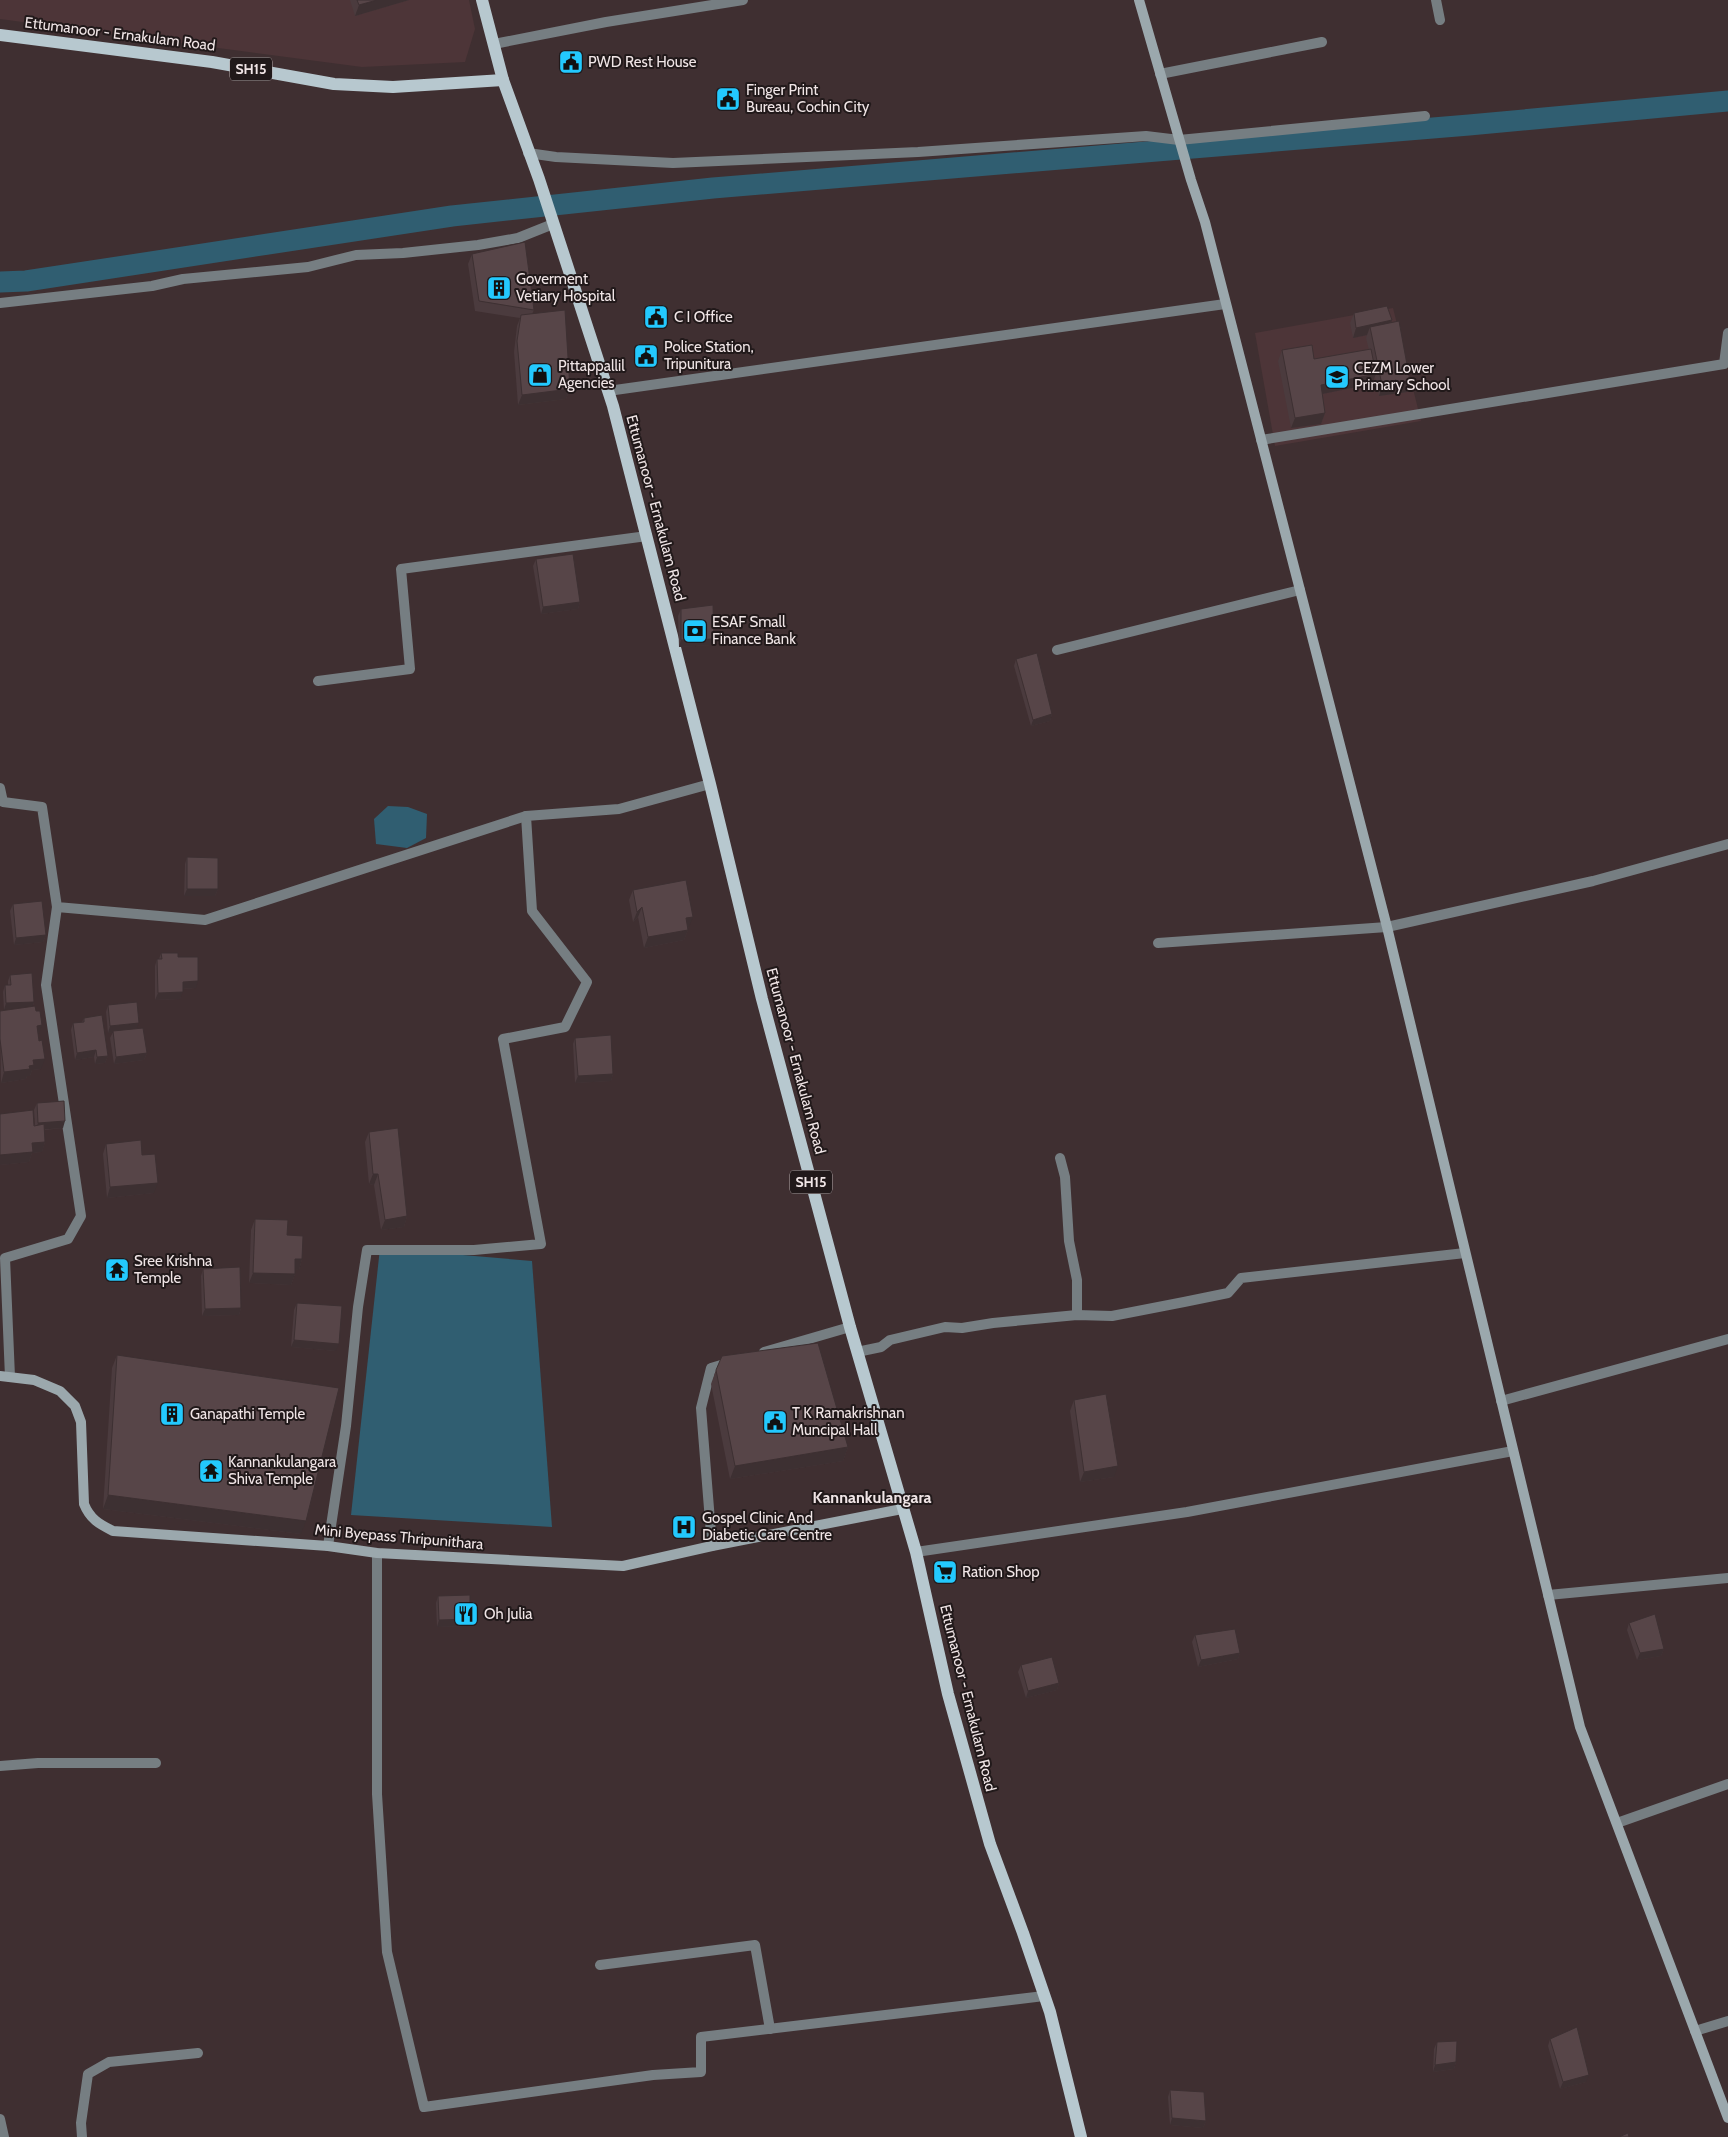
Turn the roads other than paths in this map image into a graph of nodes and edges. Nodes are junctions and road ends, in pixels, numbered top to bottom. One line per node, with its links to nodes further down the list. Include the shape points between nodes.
1 (482, 0): 8 (main road, Ettumanoor - Ernakulam Road / SH15)
2 (743, 0): 8 (street)
3 (1139, 0): 9 (main road)
4 (1436, 0): 5 (street)
5 (1440, 20)
6 (0, 35): 10 (main road, Ettumanoor - Ernakulam Road / SH15, via 212,62 334,84 393,87)
7 (1322, 42): 9 (street)
8 (494, 44): 10 (main road, Ettumanoor - Ernakulam Road / SH15)
9 (1160, 74): 12 (main road)
10 (503, 80): 13 (main road, Ettumanoor - Ernakulam Road / SH15)
11 (1425, 116): 12 (street)
12 (1179, 140): 13 (street, via 1146,136 918,152 674,163); 16 (main road)
13 (528, 153): 14 (main road, Ettumanoor - Ernakulam Road / SH15)
14 (553, 224): 15 (street, via 518,238 478,245 403,254 356,255 308,267); 18 (main road, Ettumanoor - Ernakulam Road / SH15)
15 (0, 303)
16 (1226, 304): 18 (street); 19 (main road)
17 (1728, 333): 19 (street, via 1724,364)
18 (608, 391): 20 (main road, Ettumanoor - Ernakulam Road / SH15)
19 (1261, 440): 21 (main road)
20 (647, 536): 23 (street, via 401,569 410,669); 24 (main road, Ettumanoor - Ernakulam Road / SH15)
21 (1300, 590): 22 (street); 29 (main road)
22 (1057, 650)
23 (318, 681)
24 (710, 784): 26 (street, via 619,809); 34 (main road, Ettumanoor - Ernakulam Road / SH15, via 762,998)
25 (0, 788): 28 (street, via 3,802 42,807)
26 (526, 816): 28 (street, via 205,920); 43 (street, via 532,911 587,982 566,1027 503,1039 541,1244 474,1250 367,1250)
27 (1728, 844): 29 (street, via 1593,881)
28 (57, 907): 39 (street, via 46,984 81,1216 68,1239 4,1258)
29 (1387, 927): 30 (street); 32 (main road)
30 (1158, 943)
31 (1060, 1158): 33 (street, via 1065,1177 1069,1241 1077,1280)
32 (1465, 1253): 33 (street, via 1241,1278 1228,1293 1112,1316); 40 (main road)
33 (1077, 1315): 36 (street, via 962,1328 945,1327 890,1340 882,1347)
34 (850, 1327): 36 (main road, Ettumanoor - Ernakulam Road / SH15); 37 (street)
35 (1728, 1339): 40 (street)
36 (857, 1352): 42 (main road, Ettumanoor - Ernakulam Road / SH15)
37 (757, 1354)
38 (739, 1360): 44 (street, via 711,1368 702,1408)
39 (5, 1376): 43 (main road, Mini Byepass Thripunithara, via 34,1380 60,1392 75,1406 81,1422 84,1504 89,1515 99,1524 114,1530)
40 (1501, 1401): 41 (main road)
41 (1513, 1450): 45 (street, via 1187,1512); 48 (main road)
42 (902, 1509): 44 (main road, Mini Byepass Thripunithara); 45 (main road, Ettumanoor - Ernakulam Road / SH15)
43 (328, 1546): 46 (main road, Mini Byepass Thripunithara)
44 (712, 1546): 46 (main road, Mini Byepass Thripunithara, via 623,1566)
45 (916, 1552): 54 (main road, Ettumanoor - Ernakulam Road / SH15, via 948,1694 990,1844)
46 (377, 1554): 56 (street, via 377,1794 387,1952 424,2107 653,2075 701,2072 701,2037)
47 (1728, 1578): 48 (street)
48 (1548, 1595): 52 (main road, via 1580,1726)
49 (156, 1763): 50 (street)
50 (0, 1766)
51 (1728, 1784): 52 (street)
52 (1617, 1823): 57 (main road)
53 (600, 1965): 56 (street, via 755,1945)
54 (1044, 1996): 56 (street); 63 (main road, Ettumanoor - Ernakulam Road / SH15)
55 (1728, 2021): 57 (street)
56 (770, 2029)
57 (1695, 2031): 59 (main road)
58 (198, 2053): 62 (street, via 109,2062 88,2074)
59 (1728, 2118)
60 (0, 2119): 61 (street)
61 (4, 2137)
62 (82, 2137)
63 (1081, 2137)

